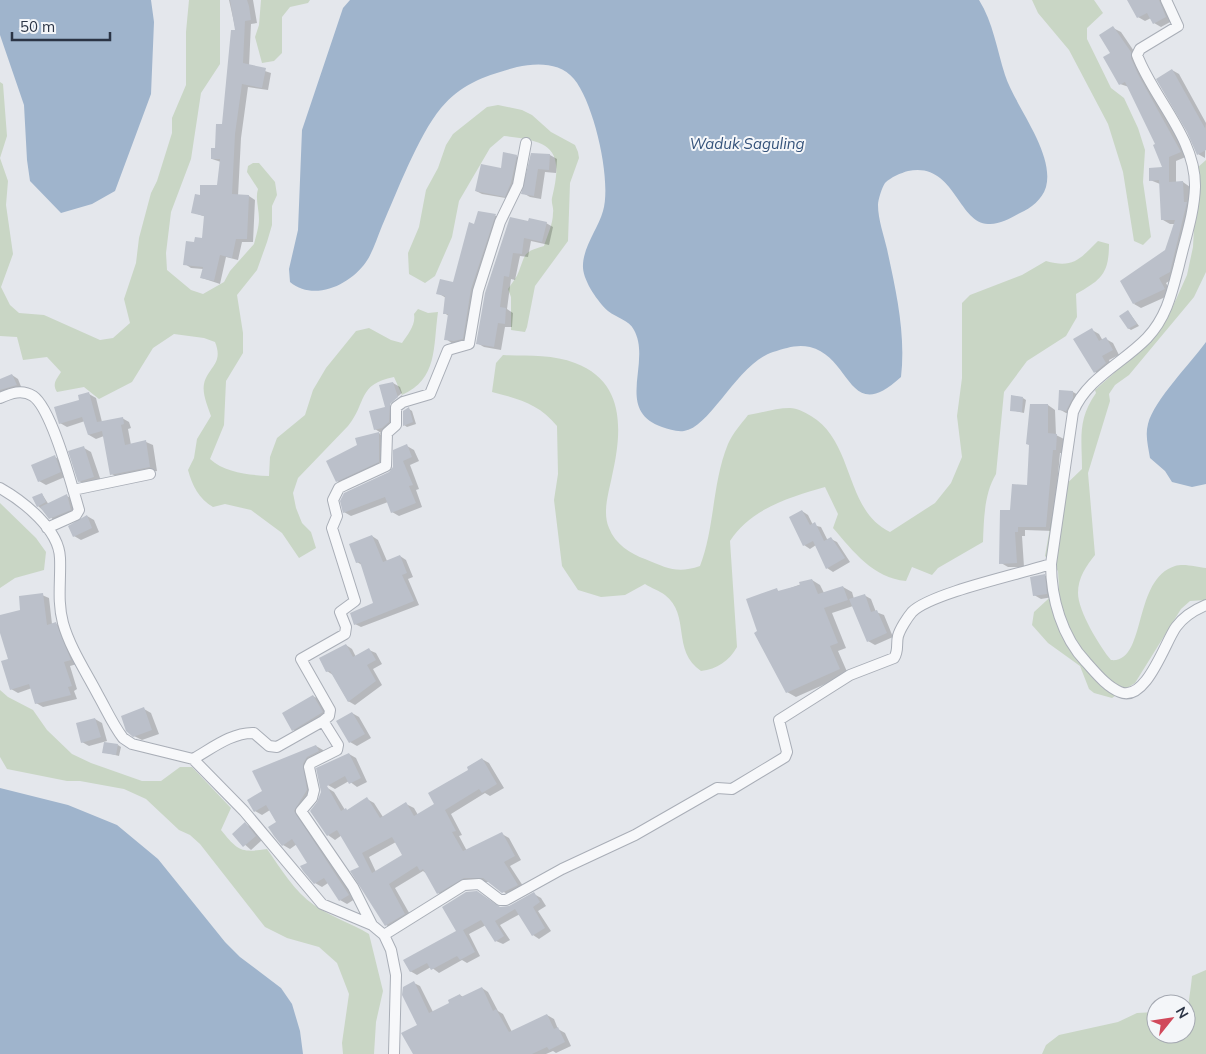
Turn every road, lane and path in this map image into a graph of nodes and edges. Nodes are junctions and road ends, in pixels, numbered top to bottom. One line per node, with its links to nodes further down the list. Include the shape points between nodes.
1 (1166, 0): 8 (street, via 1178,26 1140,49 1137,55 1179,134 1193,169 1195,185 1189,232 1168,308 1160,322 1147,338 1079,397 1073,412)
2 (526, 143): 10 (street, via 518,185 500,222 478,291 469,344 448,350 430,394 396,407 396,425 387,433 385,442 386,466 345,484 333,500 337,516 332,528 355,601 340,612 346,627 345,634 301,659 330,710)
3 (0, 398): 6 (street, via 23,392 38,401 53,430)
4 (150, 474): 6 (street)
5 (0, 488): 7 (street, via 16,498)
6 (73, 490): 7 (street, via 79,512)
7 (47, 528): 11 (street, via 59,549 64,626 119,734 132,744)
8 (1051, 564): 9 (street, via 1054,594 1066,635 1103,681 1122,693 1144,684 1176,626 1193,610); 13 (street, via 923,604 911,613 898,635 894,658 856,672 781,719 787,752 785,757 732,790 717,788 635,836 562,869 506,900 500,900 480,884 464,886)
9 (1206, 605)
10 (323, 721): 11 (street, via 277,747 269,746 254,733 246,733); 12 (street, via 338,745 337,750 308,767 314,790 312,798 301,811 353,887)
11 (193, 759): 12 (street, via 244,811 322,904)
12 (372, 925): 13 (street)
13 (384, 935): 14 (street, via 396,975)
14 (394, 1054)

